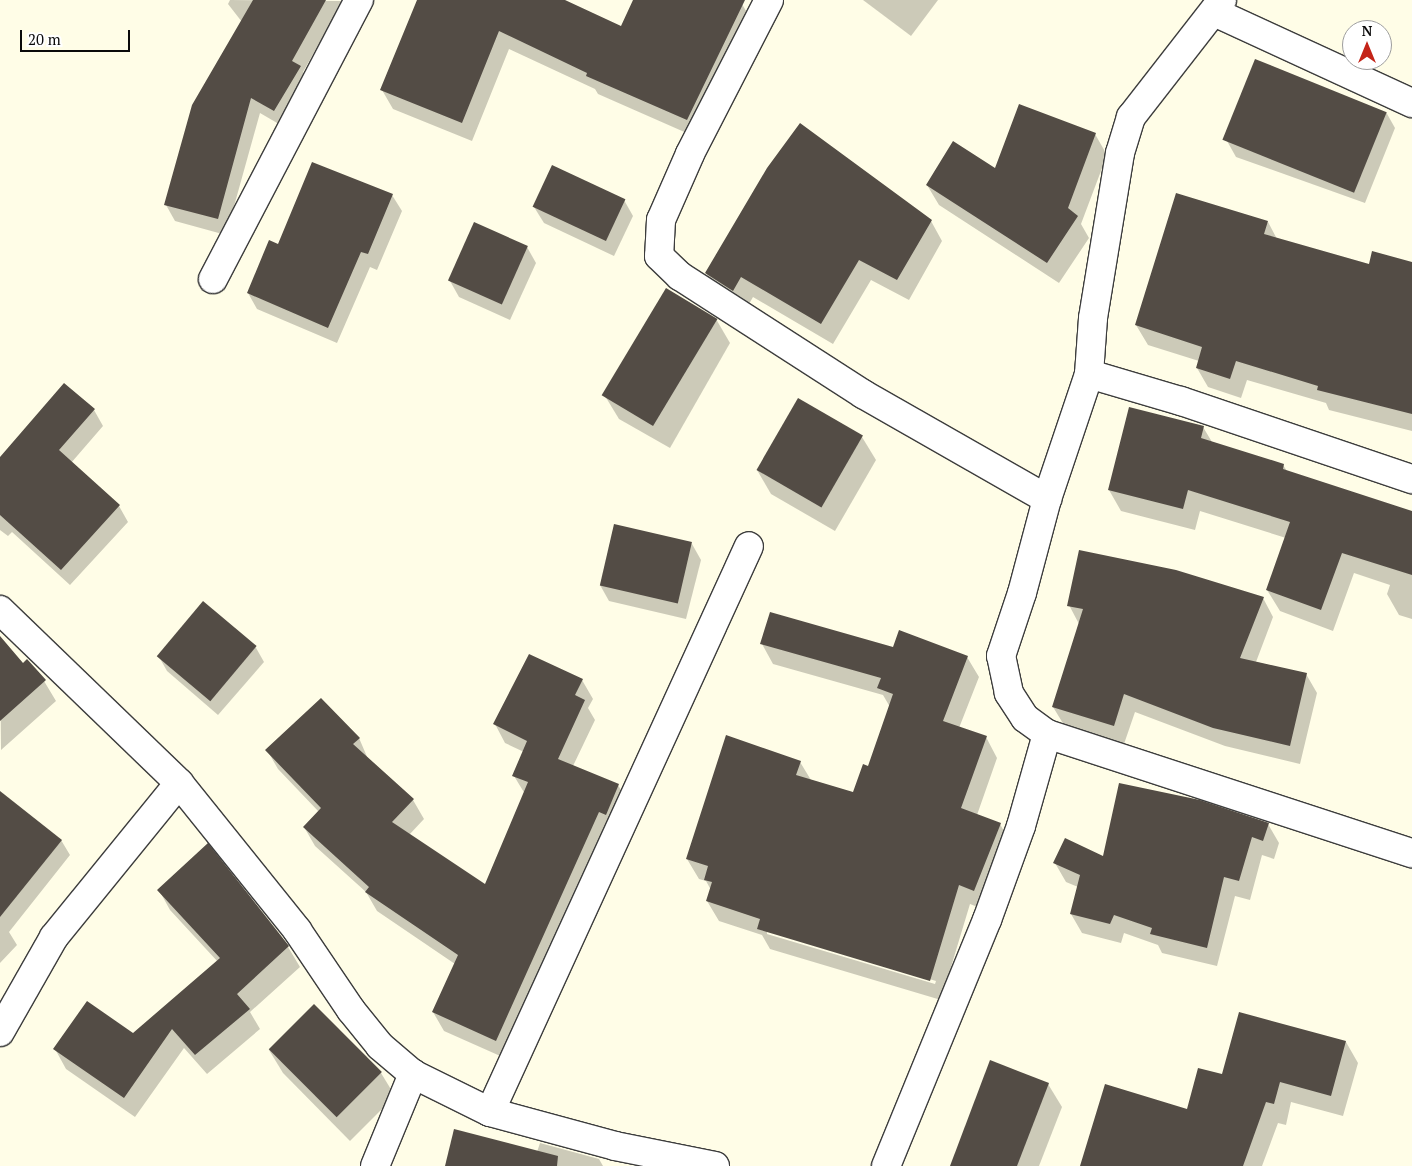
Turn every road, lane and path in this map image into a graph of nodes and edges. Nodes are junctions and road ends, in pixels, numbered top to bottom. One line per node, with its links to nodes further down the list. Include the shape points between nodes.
1 (359, 0): 5 (street)
2 (769, 0): 8 (street, via 690,154 661,220 659,256 680,276 863,394)
3 (1218, 6): 4 (street); 6 (street, via 1131,117 1120,153 1093,318)
4 (1412, 103)
5 (213, 279)
6 (1089, 374): 7 (street, via 1180,400); 8 (street)
7 (1412, 479)
8 (1047, 499): 11 (street, via 1001,656 1009,693 1026,718)
9 (749, 546): 16 (street)
10 (0, 610): 12 (street)
11 (1047, 734): 13 (street); 19 (street, via 1021,826 987,920)
12 (179, 783): 14 (street, via 54,937); 15 (street, via 297,930 351,1010 380,1046)
13 (1412, 853)
14 (0, 1032)
15 (413, 1074): 16 (street); 17 (street)
16 (490, 1112): 18 (street, via 615,1146)
17 (375, 1166)
18 (715, 1166)
19 (886, 1166)

